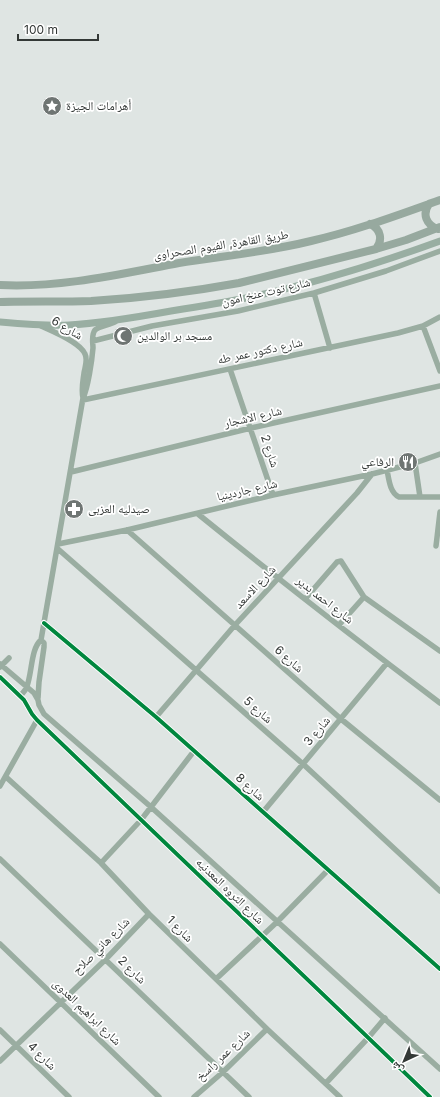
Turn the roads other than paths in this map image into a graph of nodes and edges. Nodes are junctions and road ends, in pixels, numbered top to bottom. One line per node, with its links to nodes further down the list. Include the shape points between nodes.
1 (440, 200): 2 (highway, طريق القاهرة, الفيوم الصحراوى)
2 (429, 204): 3 (highway, طريق القاهرة, الفيوم الصحراوى); 4 (highway, via 425,212 427,221 433,227)
3 (370, 224): 6 (highway, via 380,235); 8 (highway, طريق القاهرة, الفيوم الصحراوى, via 294,245 104,278 24,286)
4 (439, 228): 6 (highway)
5 (440, 241): 12 (main road, via 362,267 273,292)
6 (376, 249): 10 (highway, via 239,283 199,290 92,301)
7 (440, 251): 9 (street, شارع توت عنخ امون)
8 (0, 285)
9 (314, 293): 16 (street, شارع توت عنخ امون, via 238,311 152,326); 17 (street)
10 (0, 302)
11 (440, 317): 15 (street, شارع دكتور عمر طه)
12 (117, 320): 14 (main road); 16 (street, شارع 6, via 95,330)
13 (0, 322): 14 (main road)
14 (39, 325): 21 (street, شارع 6, via 66,338 85,353)
15 (424, 326): 17 (street, شارع دكتور عمر طه); 19 (street)
16 (93, 341): 21 (street, شارع 6)
17 (330, 348): 18 (street, شارع دكتور عمر طه)
18 (230, 369): 21 (street, شارع دكتور عمر طه); 22 (street, شارع 2)
19 (440, 371)
20 (440, 386): 22 (street, شارع الاشجار)
21 (83, 399): 26 (street, شارع 6)
22 (250, 428): 26 (street, شارع الاشجار); 28 (street, شارع 2)
23 (440, 454): 24 (street, شارع جاردينيا)
24 (415, 463): 25 (street, شارع جاردينيا); 29 (street)
25 (387, 470): 27 (street, شارع جاردينيا); 29 (street, via 395,495)
26 (71, 472): 34 (street, شارع 6)
27 (372, 474): 28 (street, شارع جاردينيا); 36 (street, شارع الاسعد)
28 (273, 495): 32 (street, شارع جاردينيا)
29 (420, 497): 30 (street)
30 (440, 497)
31 (440, 512): 35 (street)
32 (198, 514): 33 (street, شارع جاردينيا); 36 (street, شارع احمد بدير)
33 (127, 530): 34 (street, شارع جاردينيا); 40 (street, شارع 6)
34 (58, 546): 39 (street, شارع 6); 47 (street, شارع 5)
35 (436, 546)
36 (278, 578): 38 (street, شارع احمد بدير); 40 (street, شارع الاسعد)
37 (364, 596): 38 (street, via 339,561); 41 (street); 43 (street)
38 (305, 598): 41 (street, شارع احمد بدير)
39 (44, 623): 42 (street, شارع 6); 53 (street, شارع 8)
40 (235, 625): 47 (street, شارع الاسعد); 54 (street, شارع 6)
41 (339, 625): 45 (street, شارع احمد بدير)
42 (41, 640): 49 (street, شارع 6, via 36,646); 51 (street, شارع 6, via 44,647)
43 (440, 651)
44 (9, 658): 46 (street)
45 (387, 663): 52 (street, شارع احمد بدير); 54 (street, شارع 3)
46 (0, 665): 49 (street, شارع الثروه المعدنيه)
47 (196, 670): 53 (street, شارع الاسعد); 57 (street, شارع 5)
48 (0, 677): 50 (street, شارع الثروه المعدنيه)
49 (27, 687): 50 (street, شارع 6); 51 (street, شارع الثروه المعدنيه)
50 (20, 696): 55 (street, شارع الثروه المعدنيه)
51 (38, 700): 61 (street, شارع الثروه المعدنيه, via 44,714)
52 (440, 702)
53 (156, 717): 56 (street, شارع 8)
54 (341, 719): 57 (street, شارع 3); 60 (street, شارع 6)
55 (37, 720): 58 (street); 63 (street, شارع الثروه المعدنيه)
56 (194, 751): 61 (street); 62 (street, شارع 8)
57 (303, 764): 62 (street, شارع 3); 67 (street, شارع 5)
58 (6, 777): 59 (street); 65 (street, شارع 1)
59 (0, 786)
60 (440, 800)
61 (151, 807): 63 (street); 69 (street, شارع الثروه المعدنيه)
62 (262, 812): 66 (street, شارع 8)
63 (141, 820): 65 (street); 70 (street, شارع الثروه المعدنيه)
64 (0, 859): 72 (street, شارع 2)
65 (101, 863): 68 (street, شارع 1)
66 (328, 870): 69 (street); 73 (street, شارع 8)
67 (440, 891)
68 (150, 914): 72 (street, شارع هاني صلاح); 74 (street, شارع 1)
69 (277, 922): 70 (street); 76 (street, شارع الثروه المعدنيه)
70 (262, 936): 74 (street); 79 (street, شارع الثروه المعدنيه)
71 (0, 944): 75 (street, شارع ابراهيم العدوى)
72 (105, 960): 75 (street, شارع هاني صلاح); 83 (street, شارع 2)
73 (440, 969)
74 (216, 979): 77 (street, شارع 1)
75 (60, 1002): 80 (street, شارع هاني صلاح); 86 (street, شارع ابراهيم العدوى)
76 (385, 1018): 79 (street); 82 (street, شارع الثروه المعدنيه)
77 (267, 1029): 83 (street, شارع عمر راسخ); 84 (street, شارع 1)
78 (0, 1030): 80 (street, شارع 4)
79 (368, 1038): 84 (street); 90 (street, شارع الثروه المعدنيه)
80 (16, 1046): 81 (street, شارع هاني صلاح); 85 (street, شارع 4)
81 (0, 1061)
82 (440, 1069)
83 (223, 1072): 87 (street, شارع عمر راسخ); 88 (street, شارع 2)
84 (326, 1083): 89 (street, شارع 1)
85 (69, 1097)
86 (159, 1097)
87 (194, 1097)
88 (249, 1097)
89 (340, 1097)
90 (430, 1097)

